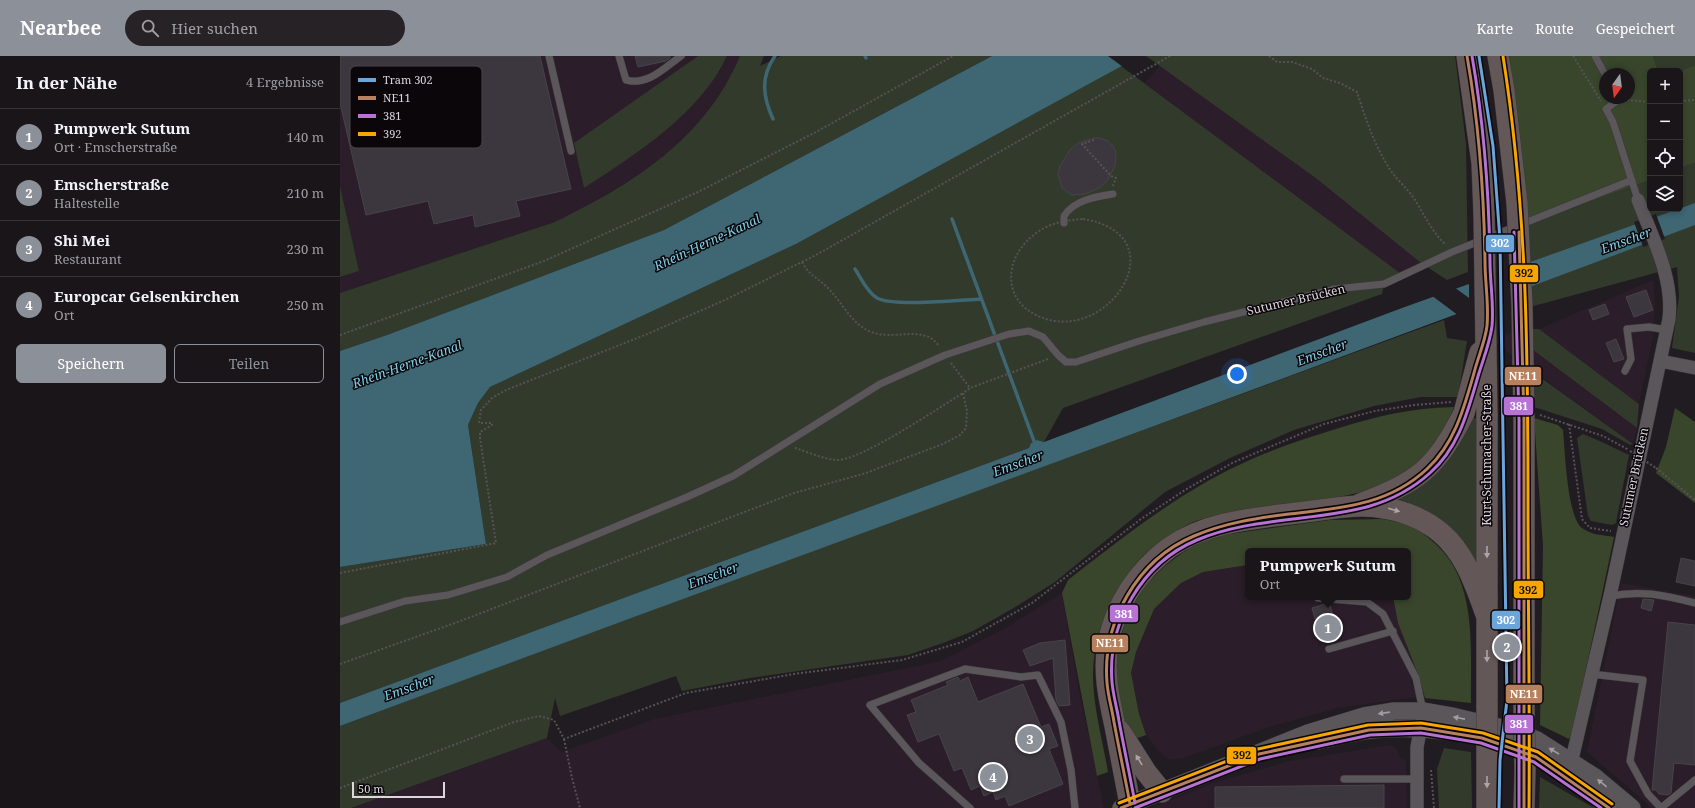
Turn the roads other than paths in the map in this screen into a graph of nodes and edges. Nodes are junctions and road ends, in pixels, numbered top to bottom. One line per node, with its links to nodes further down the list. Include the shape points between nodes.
1 (550, 56): 9 (lane)
2 (619, 56): 3 (lane, via 626,80 634,82 649,79)
3 (681, 56)
4 (1467, 56): 14 (main road, Kurt-Schumacher-Straße, bridge, via 1482,163)
5 (1498, 56): 42 (main road, bridge, via 1517,202 1529,417)
6 (1595, 56): 7 (lane)
7 (1602, 68)
8 (1612, 104): 10 (lane, Sutumer Brücken, via 1606,109 1613,122)
9 (571, 151)
10 (1632, 180): 12 (lane, Sutumer Brücken); 24 (lane, Sutumer Brücken, via 1452,252 1384,284 1335,290 1204,322 1076,362 1066,362 1043,337 1029,331 1009,334 978,344 880,384 733,476 547,555 507,577 448,595 405,601)
11 (1113, 194): 13 (lane, via 1075,204 1064,216)
12 (1638, 200): 15 (street, Sutumer Brücken, via 1669,292)
13 (1064, 223)
14 (1487, 330): 19 (main road, bridge, via 1450,441 1436,461 1422,474); 23 (main road, Kurt-Schumacher-Straße, one-way to 23, bridge)
15 (1667, 330): 16 (street, Sutumer Brücken); 18 (lane, via 1649,327 1627,329 1631,359)
16 (1660, 361): 17 (street); 20 (street, Sutumer Brücken)
17 (1695, 368)
18 (1625, 371)
19 (1356, 506): 23 (main road, one-way to 23, via 1385,508 1418,517 1442,533 1466,564); 29 (main road, via 1224,524 1185,539 1153,562 1139,576 1118,610 1108,644 1107,684)
20 (1610, 596): 22 (lane, via 1625,593 1657,593); 27 (street, Sutumer Brücken)
21 (1342, 600): 25 (lane, via 1367,602 1383,614)
22 (1695, 603)
23 (1487, 616): 41 (main road, Kurt-Schumacher-Straße, one-way to 41, bridge)
24 (340, 622)
25 (1393, 631): 26 (lane); 28 (lane, via 1416,678)
26 (1329, 649)
27 (1591, 674): 32 (street, Sutumer Brücken); 45 (lane, via 1643,680 1630,761 1648,794)
28 (1423, 712): 30 (street); 31 (street, one-way to 31, via 1394,711 1364,716 1308,733); 32 (street, one-way to 28, via 1537,740 1484,723)
29 (1114, 723): 36 (main road, one-way to 29); 37 (main road)
30 (1421, 728): 31 (street, via 1369,730); 32 (street, via 1482,738); 34 (street, via 1417,747)
31 (1259, 754): 36 (street)
32 (1567, 767): 43 (street); 44 (street, one-way to 32, via 1595,777)
33 (1344, 779): 34 (lane)
34 (1417, 779): 40 (street)
35 (1695, 780): 45 (lane)
36 (1162, 792): 37 (street)
37 (1126, 806)
38 (970, 808): 39 (lane, via 919,763 870,705 964,669 1021,678 1038,675 1061,722 1071,770)
39 (1075, 808)
40 (1417, 808)
41 (1487, 808)
42 (1524, 808)
43 (1608, 808)
44 (1632, 808)
45 (1661, 808)

